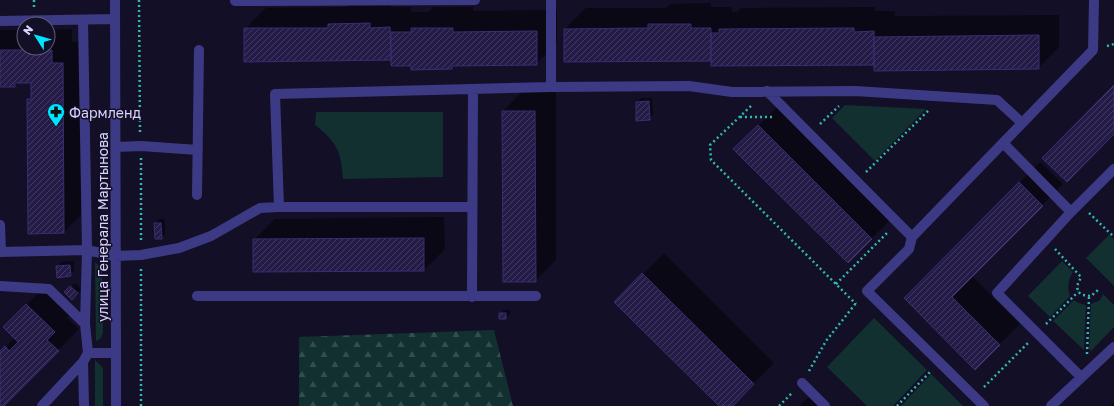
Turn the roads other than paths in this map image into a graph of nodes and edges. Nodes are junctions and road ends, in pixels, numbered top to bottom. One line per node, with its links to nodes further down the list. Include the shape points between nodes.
1 (114, 0): 6 (street, улица Генерала Мартынова)
2 (475, 0): 5 (street)
3 (551, 0): 10 (street)
4 (1094, 0): 13 (street, via 1093,50)
5 (234, 1)
6 (115, 19): 7 (street); 15 (street, улица Генерала Мартынова)
7 (82, 20): 8 (street); 24 (street)
8 (0, 21)
9 (199, 50): 16 (street)
10 (551, 87): 11 (street); 12 (street, via 689,86 732,92)
11 (472, 89): 19 (street, via 275,94); 20 (street)
12 (767, 92): 13 (street, via 855,91 997,100); 23 (street)
13 (1022, 123): 14 (street)
14 (1003, 143): 21 (street); 23 (street)
15 (116, 147): 16 (street); 26 (street, улица Генерала Мартынова)
16 (198, 150): 18 (street)
17 (1114, 169): 21 (street)
18 (197, 195)
19 (279, 207): 20 (street); 26 (street, via 260,208 211,236 179,248 141,255)
20 (472, 207): 30 (street)
21 (1071, 212): 35 (street, via 996,293)
22 (0, 225): 25 (street)
23 (912, 237): 41 (street, via 909,249 868,291)
24 (87, 250): 25 (street); 26 (street); 31 (street)
25 (1, 252)
26 (115, 256): 33 (street, улица Генерала Мартынова)
27 (0, 286): 31 (street, via 48,289)
28 (197, 296): 30 (street)
29 (536, 296): 30 (street)
30 (472, 297)
31 (85, 324): 34 (street)
32 (1114, 346): 35 (street)
33 (116, 353): 34 (street); 39 (street, улица Генерала Мартынова)
34 (86, 358): 37 (street); 38 (street)
35 (1084, 375): 42 (street)
36 (802, 383): 40 (street)
37 (42, 406)
38 (84, 406)
39 (116, 406)
40 (825, 406)
41 (984, 406)
42 (1051, 406)

